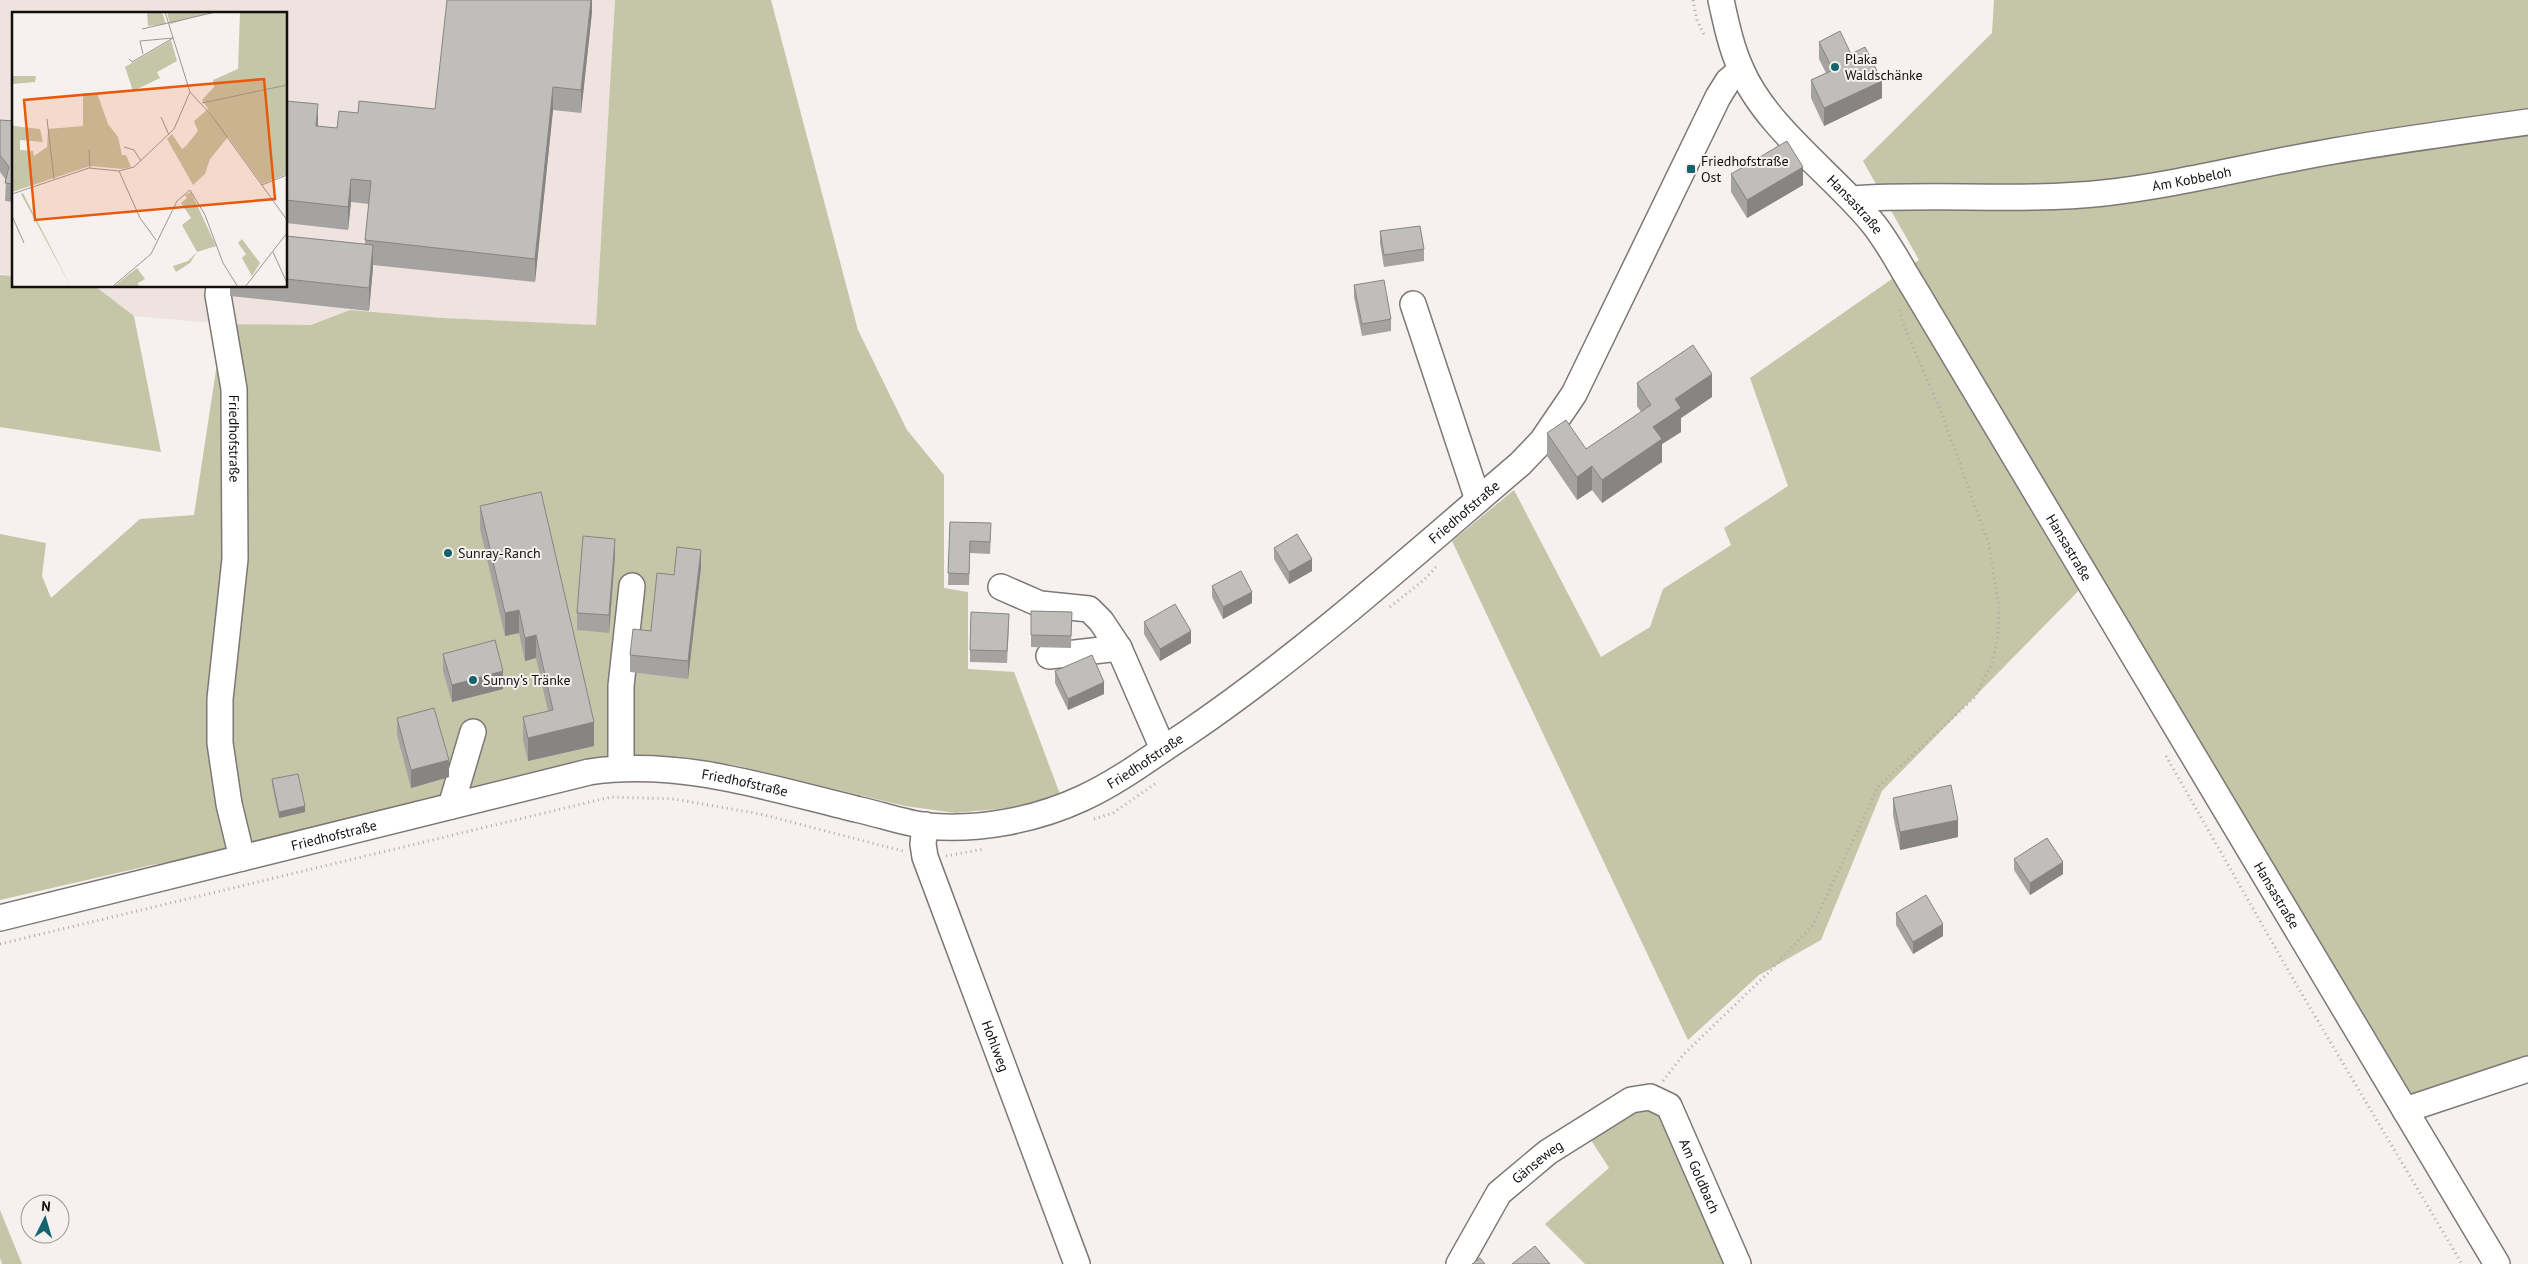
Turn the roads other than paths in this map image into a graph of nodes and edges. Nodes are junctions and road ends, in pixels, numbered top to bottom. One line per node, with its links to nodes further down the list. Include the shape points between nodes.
1 (1721, 0): 2 (street, Hansastraße)
2 (1741, 70): 4 (street, Hansastraße, via 1770,115); 7 (street, Friedhofstraße, via 1728,81 1718,97 1562,416 1520,464)
3 (2528, 122): 4 (street, Am Kobbeloh, via 2334,151 2173,183 2104,193 2046,198 1901,196)
4 (1852, 199): 21 (street, Hansastraße, via 1873,223 1945,336)
5 (219, 288): 17 (street, Friedhofstraße, via 234,389 235,540 220,699 220,743)
6 (1413, 304): 7 (street)
7 (1478, 500): 13 (street, Friedhofstraße, via 1324,632)
8 (632, 586): 14 (street, via 621,686)
9 (1001, 587): 10 (street, via 1040,604 1089,610 1101,621)
10 (1119, 648): 11 (street); 13 (street)
11 (1049, 656)
12 (473, 732): 15 (street)
13 (1163, 749): 16 (street, Friedhofstraße, via 1115,781 1053,810 977,826)
14 (621, 768): 15 (street, Friedhofstraße, via 589,772); 16 (street, Friedhofstraße, via 673,770)
15 (450, 806): 17 (street, Friedhofstraße)
16 (925, 825): 22 (street, Hohlweg, via 925,857)
17 (242, 858): 18 (street, Friedhofstraße)
18 (0, 918)
19 (2528, 1069): 21 (street)
20 (1650, 1097): 23 (street, Gänseweg, via 1631,1100 1548,1152 1499,1193); 24 (street, Am Goldbach, via 1669,1106)
21 (2406, 1110): 25 (street, Hansastraße)
22 (1077, 1264)
23 (1459, 1264)
24 (1738, 1264)
25 (2497, 1264)

